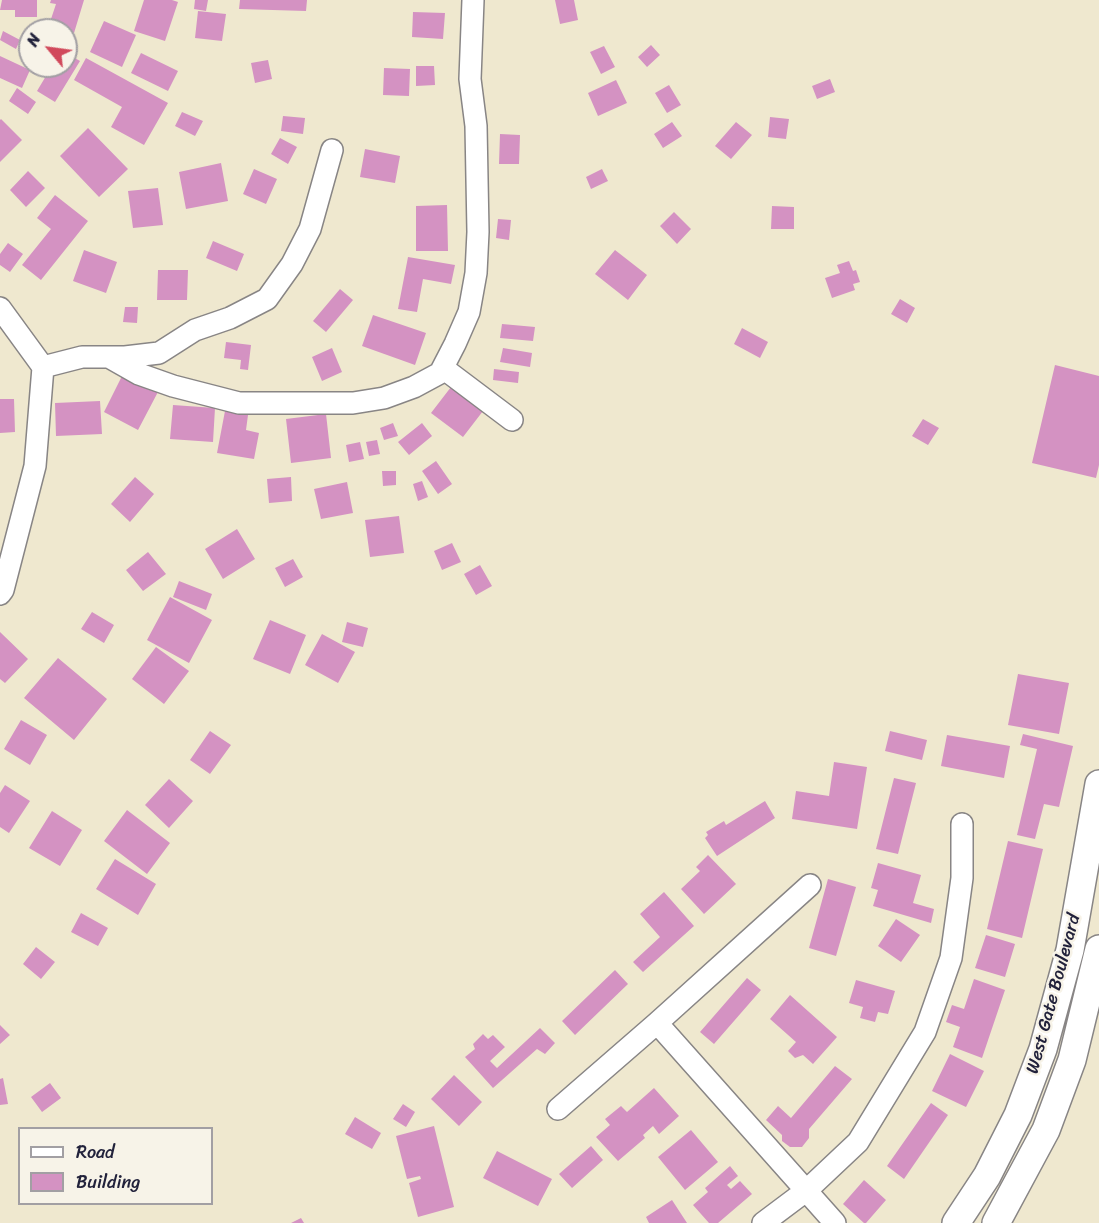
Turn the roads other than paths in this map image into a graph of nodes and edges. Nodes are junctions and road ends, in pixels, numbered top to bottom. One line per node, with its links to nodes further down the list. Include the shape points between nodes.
1 (473, 0): 6 (street, via 470,79 476,126 476,273 469,312)
2 (332, 150): 4 (street, via 310,229 267,299 195,330 159,353)
3 (0, 309): 5 (street)
4 (109, 357): 5 (street, via 82,357); 6 (street, via 139,374 239,403 353,403 384,398 414,387)
5 (43, 367): 8 (street, via 35,466)
6 (442, 368): 7 (street)
7 (512, 420)
8 (0, 594)
9 (1099, 790): 18 (street, West Gate Boulevard, via 1070,950 1043,1048 1018,1115 987,1176)
10 (962, 824): 15 (street, via 962,878 951,958 925,1032 858,1142)
11 (810, 885): 13 (street)
12 (1099, 949): 19 (street, West Gate Boulevard, via 1072,1060 1046,1130)
13 (657, 1023): 14 (street); 15 (street)
14 (558, 1109)
15 (807, 1190): 16 (street); 17 (street)
16 (763, 1223)
17 (835, 1223)
18 (956, 1223)
19 (996, 1223)

